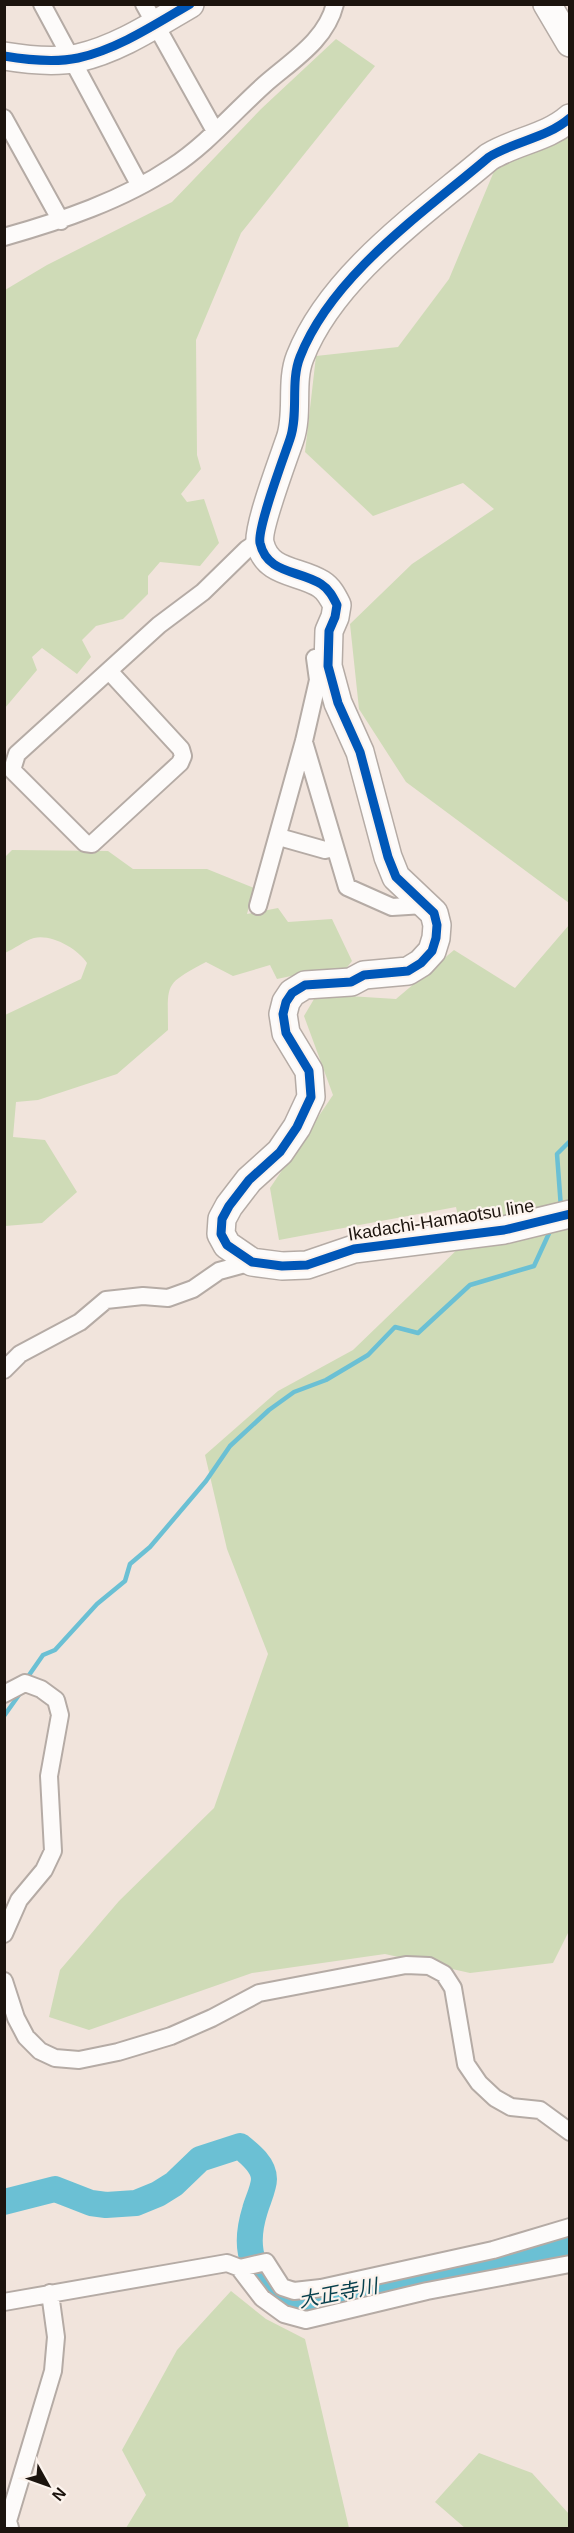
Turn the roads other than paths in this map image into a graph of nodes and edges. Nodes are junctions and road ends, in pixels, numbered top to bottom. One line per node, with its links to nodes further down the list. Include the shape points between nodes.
1 (42, 4): 8 (street)
2 (190, 4): 5 (main road)
3 (335, 4): 11 (street, via 328,24 304,52)
4 (548, 4): 6 (main road)
5 (150, 15): 8 (main road, via 112,47); 11 (street)
6 (570, 43)
7 (4, 56): 8 (main road, via 32,60)
8 (71, 58): 12 (street)
9 (4, 118): 13 (street)
10 (570, 118): 15 (main road, via 556,130 489,157 394,238 349,281 326,310 298,361 292,436)
11 (214, 131): 12 (street, via 173,167)
12 (140, 186): 13 (street)
13 (61, 221): 14 (street)
14 (4, 237)
15 (259, 541): 16 (main road, Ikadachi-Hamaotsu line, via 266,557 280,570 314,580 332,594 337,605); 17 (street)
16 (329, 631): 18 (street, via 319,641 315,659 318,680); 21 (main road, Ikadachi-Hamaotsu line, via 328,666 338,703 360,752 388,857 396,877)
17 (110, 672): 17 (street, via 17,754 12,770 85,843 92,843 183,756 182,750)
18 (304, 741): 19 (street); 20 (street)
19 (279, 837): 20 (street, via 325,850); 22 (street)
20 (334, 848): 21 (street, via 347,887 392,907)
21 (424, 905): 24 (main road, Ikadachi-Hamaotsu line, via 434,913 437,925 432,951 422,963 408,971 364,975 351,982 305,985 286,1002 286,1033 309,1071 311,1097 280,1152 249,1180 222,1219 221,1233 227,1245)
22 (258, 906)
23 (560, 1217): 24 (main road, Ikadachi-Hamaotsu line, via 504,1230 354,1249 307,1265)
24 (252, 1262): 25 (street, via 219,1271 193,1289 168,1298 106,1299 80,1322 20,1354)
25 (4, 1370)
26 (4, 1694): 27 (street, via 25,1683 33,1686 56,1700 60,1715 49,1776 53,1851 44,1870 19,1900)
27 (4, 1934)
28 (4, 1981): 29 (street, via 26,2037 55,2058 79,2060 171,2036 259,1993 406,1965 429,1966 444,1974 453,1988 466,2064 479,2083 495,2098 512,2107 540,2110)
29 (570, 2132)
30 (569, 2232): 32 (street, via 294,2291 282,2287 266,2262)
31 (570, 2264): 32 (street, via 427,2291 306,2320 284,2314 262,2298)
32 (239, 2268): 33 (street, via 227,2263)
33 (50, 2294): 34 (street); 35 (street, via 56,2337 53,2371 8,2521)
34 (4, 2302)
35 (10, 2529)

